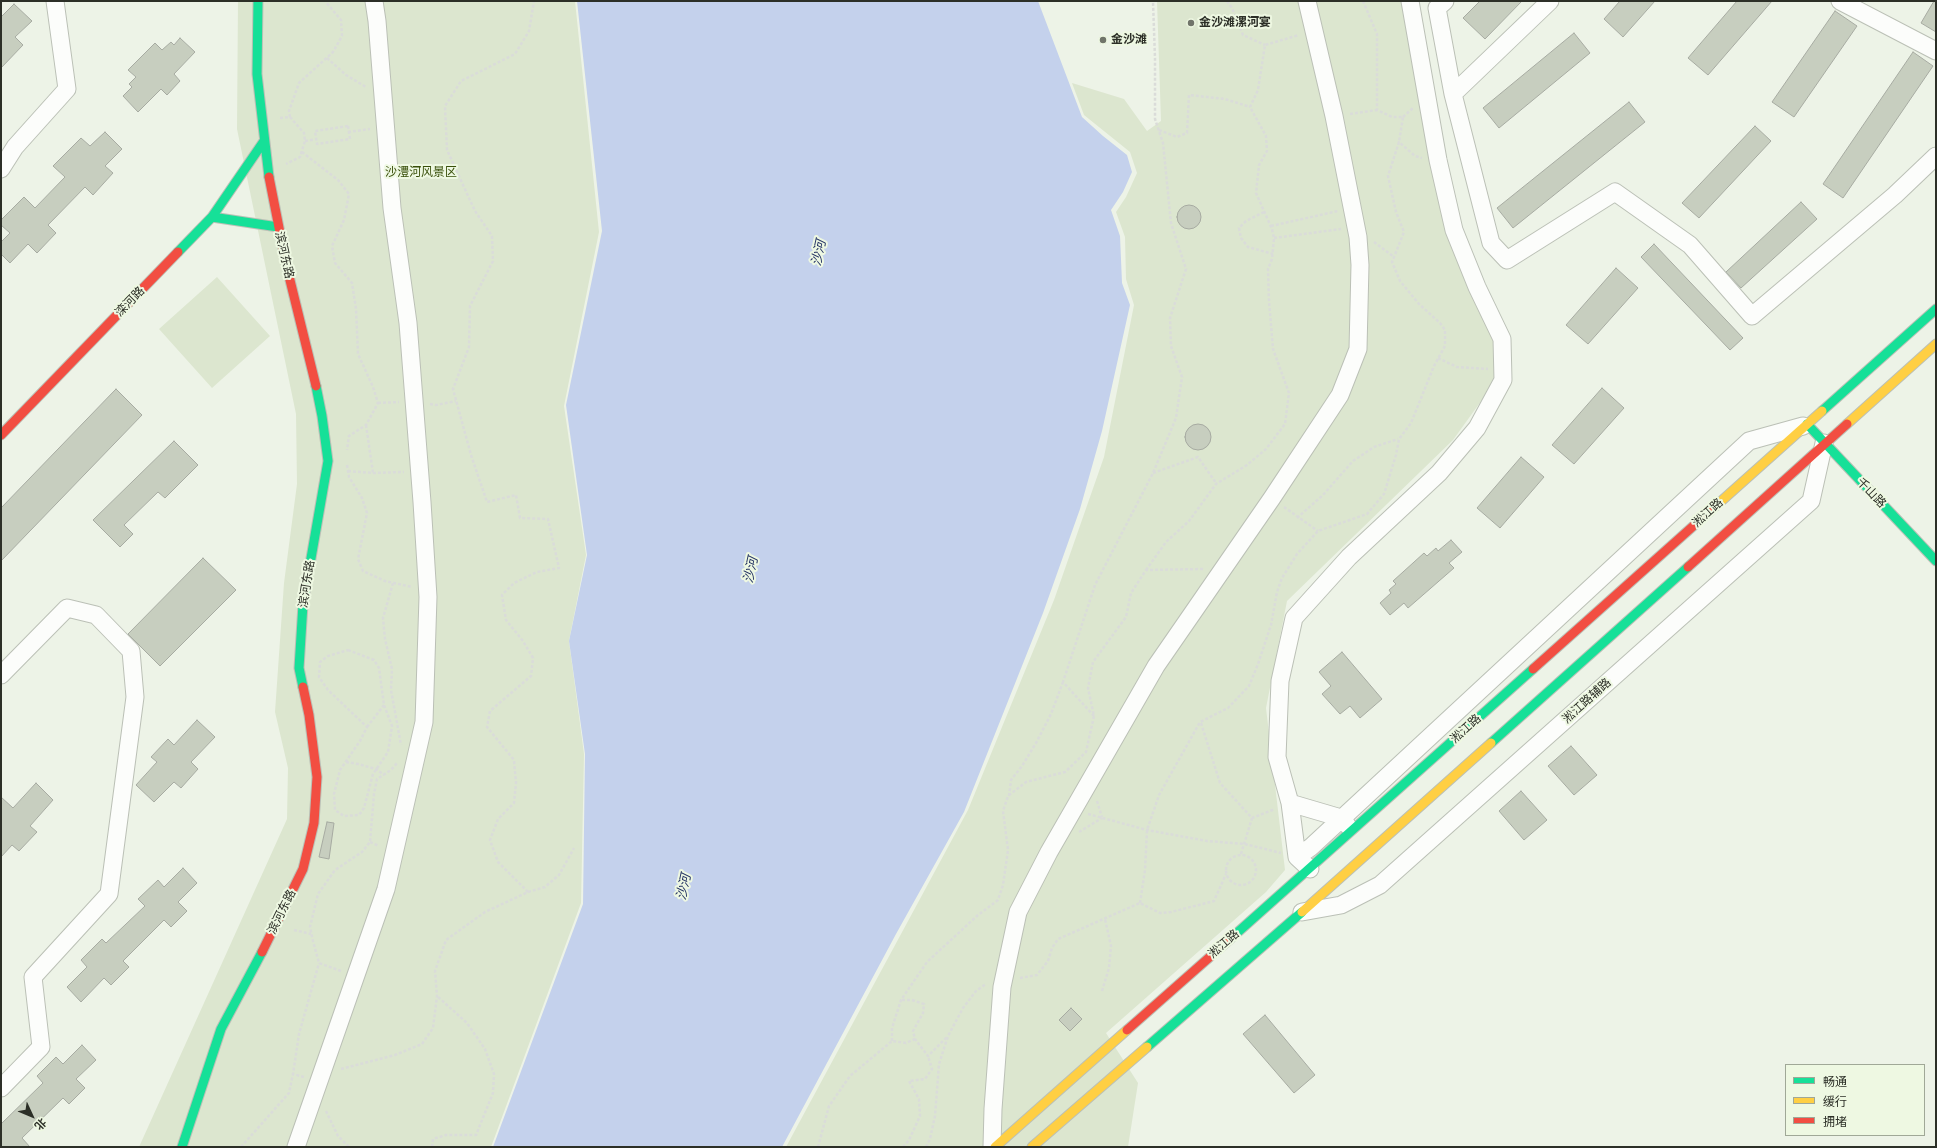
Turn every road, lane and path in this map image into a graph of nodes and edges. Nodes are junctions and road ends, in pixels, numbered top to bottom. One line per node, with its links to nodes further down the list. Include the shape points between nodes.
1 (55, 1): 36 (street, via 67,89 15,147)
2 (258, 1): 24 (main road, 滨河东路, via 257,74)
3 (325, 1): 17 (path, via 341,20 342,36)
4 (374, 1): 19 (street)
5 (534, 1): 92 (path, via 529,31 514,54 461,82 445,106 447,150 475,211 492,236 493,261 470,306 469,347 453,389 487,502 516,495 520,518 548,519 559,568 537,572 514,583 502,595 506,620 533,658 531,676 490,711 486,727 514,760 516,783 514,803 498,819 490,840 498,862)
6 (1153, 1): 26 (path, via 1156,58 1155,119)
7 (1226, 1): 15 (path, via 1232,8 1243,35)
8 (1307, 1): 14 (street)
9 (1363, 1): 21 (path, via 1377,34)
10 (1410, 1): 34 (street)
11 (1550, 1): 18 (street)
12 (1840, 1): 16 (street)
13 (1440, 3): 18 (street)
14 (1315, 31): 15 (path); 22 (street)
15 (1265, 45): 20 (path, via 1258,90)
16 (1936, 51)
17 (327, 58): 19 (path, via 361,85); 23 (path, via 299,83 288,111)
18 (1453, 94): 33 (street, via 1491,243 1507,260 1615,192 1690,246 1752,316 1895,196)
19 (383, 95): 25 (street)
20 (1250, 107): 26 (path, via 1225,99 1188,95 1187,133 1177,137); 38 (path, via 1266,136 1267,151 1259,165 1256,193)
21 (1377, 110): 22 (path); 31 (path, via 1392,117 1403,117)
22 (1334, 116): 37 (street)
23 (290, 117): 24 (path); 30 (path, via 304,133)
24 (262, 118): 29 (main road, 滨河东路)
25 (386, 128): 27 (path); 56 (street, via 392,208 408,323)
26 (1158, 130): 58 (path, via 1163,143 1171,222 1186,269 1170,318 1171,346 1182,377 1176,418)
27 (348, 132): 28 (path, via 350,139 318,144); 28 (path, via 348,126 315,131)
28 (317, 139): 30 (path)
29 (264, 141): 35 (main road, 滨河东路); 39 (main road, 滦河路)
30 (305, 141): 32 (path)
31 (1398, 142): 34 (path, via 1415,156); 45 (path, via 1388,176 1396,212 1404,232)
32 (302, 152): 35 (path, via 300,157 289,164); 51 (path, via 338,180 349,194 344,220 332,246 335,264 352,283 358,354 378,403)
33 (1936, 156)
34 (1438, 160): 49 (street, via 1454,230 1477,287 1502,338)
35 (268, 166): 40 (main road, 滨河东路)
36 (1, 169)
37 (1352, 208): 41 (path); 42 (street)
38 (1264, 212): 41 (path); 44 (path, via 1246,221 1239,228 1241,238 1248,248)
39 (212, 217): 40 (main road); 52 (main road, 滦河路)
40 (278, 226): 111 (main road, 滨河东路, via 322,416 328,461 303,604 299,668 317,776 314,823 302,868 276,925 222,1029)
41 (1271, 226): 43 (path)
42 (1356, 231): 43 (path, via 1348,228); 45 (path); 60 (street, via 1360,265 1358,349 1340,395)
43 (1274, 238): 44 (path)
44 (1273, 254): 59 (path, via 1268,269 1269,301 1273,349 1289,393 1285,424 1266,449 1247,465)
45 (1394, 257): 48 (path, via 1392,262 1400,281 1444,330 1445,346)
46 (1936, 309): 50 (main road, 淞江路)
47 (1936, 344): 54 (main road)
48 (1438, 358): 49 (path, via 1457,367); 53 (path, via 1411,423)
49 (1502, 370): 80 (street, via 1502,380 1477,428 1439,474 1349,557 1294,618 1280,681 1277,757)
50 (1808, 424): 54 (main road, 千山路); 83 (street, via 1749,441); 85 (main road, 淞江路)
51 (366, 425): 55 (path, via 348,436); 57 (path)
52 (1, 435)
53 (1399, 439): 61 (path, via 1374,448 1353,461 1323,495); 62 (path, via 1384,494 1367,514)
54 (1824, 443): 63 (main road, 千山路); 94 (main road); 94 (street, 淞江路辅路, via 1811,501 1380,885 1341,905)
55 (348, 471): 57 (path); 66 (path, via 367,513 358,559 363,571)
56 (420, 471): 57 (path); 67 (street)
57 (374, 473)
58 (1153, 473): 59 (path, via 1198,457); 69 (path, via 1095,585)
59 (1216, 484): 65 (path, via 1189,521 1166,542)
60 (1272, 498): 61 (path); 64 (street)
61 (1297, 518): 62 (path)
62 (1318, 531): 72 (path, via 1297,554 1282,578 1271,625 1248,686 1228,708)
63 (1936, 561)
64 (1222, 569): 65 (path); 98 (street, via 1156,666 1049,852 1018,912)
65 (1146, 570): 71 (path, via 1130,593 1126,617 1093,662 1088,688)
66 (393, 583): 67 (path); 74 (path, via 383,618 384,639 392,669 391,690)
67 (427, 589): 97 (street, via 424,722 386,889)
68 (1, 674): 109 (street, via 67,608 96,615 131,651 135,698 109,894 33,977 41,1047)
69 (1063, 682): 71 (path); 79 (path, via 1036,743 1011,780)
70 (384, 705): 73 (path); 73 (path, via 379,668 374,660 348,650 328,656 320,662 319,677 328,690); 77 (path, via 392,726 391,742 388,752)
71 (1094, 716): 79 (path, via 1086,752 1065,772 1026,782)
72 (1200, 722): 82 (path, via 1220,783); 84 (path, via 1159,795)
73 (367, 727): 76 (path)
74 (401, 748)
75 (400, 754): 78 (path, via 398,761)
76 (346, 762): 77 (path); 77 (path, via 340,770 334,794 335,810 344,816 359,815 364,808)
77 (376, 769): 78 (path)
78 (384, 774): 96 (path, via 377,779 370,842 362,852 335,870 318,894 310,926)
79 (1008, 796): 101 (path, via 1003,811 1008,850 998,900 927,962)
80 (1290, 803): 82 (path); 83 (street); 89 (street)
81 (1102, 817): 84 (path)
82 (1252, 818): 86 (path)
83 (1341, 818): 85 (street); 89 (street)
84 (1147, 830): 86 (path, via 1207,841); 93 (path)
85 (1352, 831): 90 (main road, 淞江路)
86 (1245, 844): 88 (path); 89 (path)
87 (574, 848): 92 (path, via 559,875 545,887)
88 (1241, 854): 91 (path, via 1228,861); 91 (path, via 1254,862 1256,872 1252,881 1238,885 1229,880)
89 (1297, 857): 90 (street)
90 (1310, 869): 119 (main road, 淞江路)
91 (1226, 874): 93 (path, via 1214,901 1160,913)
92 (528, 892): 100 (path, via 485,912 446,940 435,971)
93 (1140, 903): 95 (path)
94 (1302, 912): 120 (main road)
95 (1106, 919): 98 (path, via 1058,939 1048,961 1037,975 1018,979); 99 (path, via 1111,946 1109,968)
96 (319, 963): 97 (path); 107 (path, via 299,1034)
97 (354, 977): 106 (street)
98 (1004, 978): 102 (path, via 995,977 976,991); 119 (street, via 993,1109)
99 (1102, 991)
100 (437, 996): 106 (path, via 433,1028 422,1044 395,1055 339,1070); 115 (path, via 467,1023 485,1049 494,1074 493,1093 476,1135 446,1135 434,1139)
101 (902, 1000): 103 (path, via 924,1004 923,1013 913,1031); 104 (path, via 892,1028)
102 (948, 1036): 105 (path); 118 (path, via 939,1064 935,1116)
103 (916, 1039): 104 (path, via 906,1043); 105 (path)
104 (892, 1041): 116 (path, via 850,1076 829,1106)
105 (928, 1056): 117 (path, via 932,1069 924,1079 909,1081 919,1099 920,1116)
106 (324, 1064): 108 (street)
107 (293, 1074): 108 (path); 112 (path, via 289,1093)
108 (318, 1081): 110 (street)
109 (1, 1088)
110 (310, 1105): 113 (street); 114 (path, via 327,1112 338,1136)
111 (182, 1147)
112 (241, 1147)
113 (296, 1147)
114 (349, 1147)
115 (432, 1147)
116 (818, 1147)
117 (903, 1147)
118 (926, 1147)
119 (994, 1147)
120 (1032, 1147)

